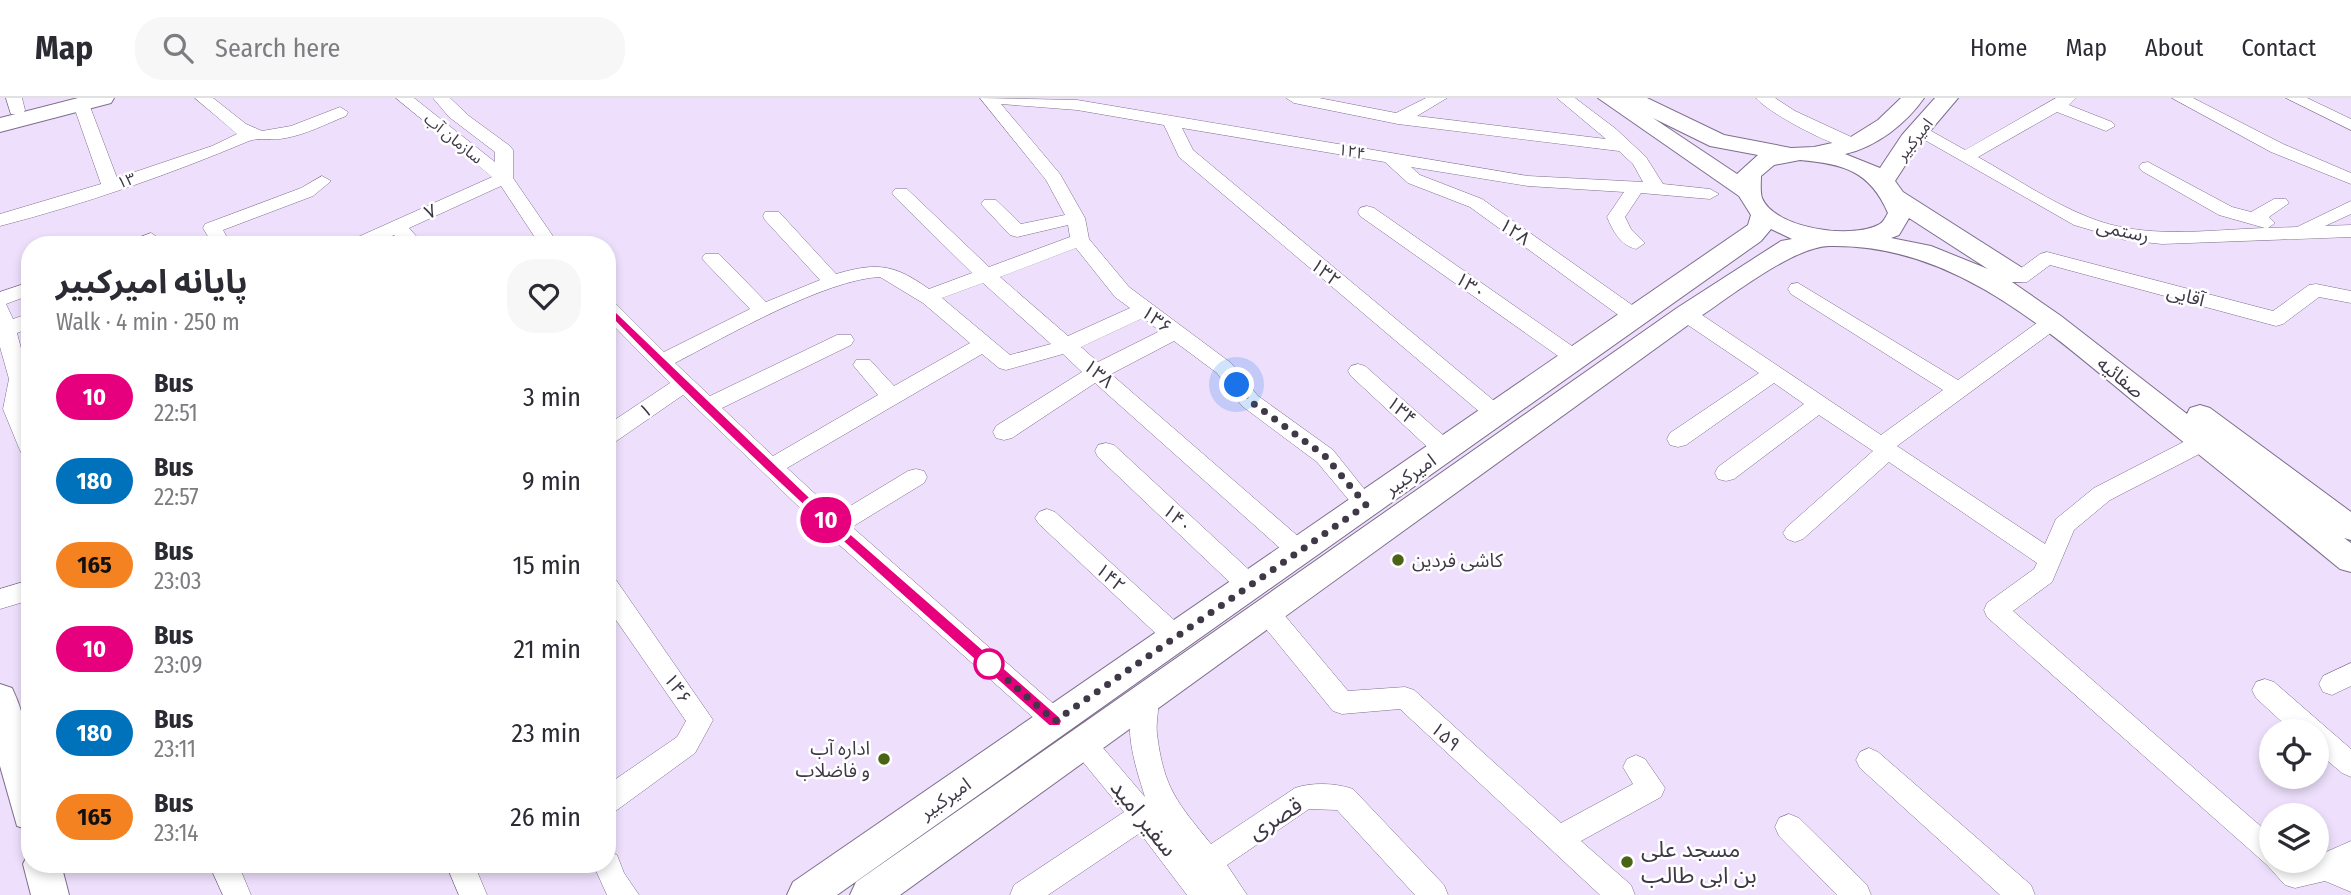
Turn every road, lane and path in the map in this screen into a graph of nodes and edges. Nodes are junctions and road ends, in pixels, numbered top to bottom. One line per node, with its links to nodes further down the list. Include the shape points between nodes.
1 (103, 98): 16 (main road)
2 (203, 98): 27 (street)
3 (404, 98): 35 (street, سازمان آب)
4 (441, 98): 35 (street, سازمان آب, via 468,126 504,150)
5 (988, 98): 51 (street, ۱۳۶, via 1054,178)
6 (995, 98): 17 (street, ۱۲۴)
7 (1294, 98): 22 (street)
8 (1439, 98): 22 (street)
9 (1565, 98): 29 (street)
10 (1609, 98): 19 (main road)
11 (1764, 98): 28 (street)
12 (1913, 98): 28 (main road, امیرکبیر, via 1886,125)
13 (1947, 98): 26 (main road, امیرکبیر)
14 (2180, 98): 36 (street, via 2277,148)
15 (2294, 98): 24 (street)
16 (72, 101): 20 (main road); 38 (street)
17 (1078, 101): 23 (street, ۱۲۴)
18 (2062, 102): 25 (street); 33 (street)
19 (1635, 106): 30 (main road, via 1718,141); 42 (main road)
20 (8, 112)
21 (340, 112): 27 (street, via 295,130)
22 (1398, 119): 29 (street)
23 (1170, 120): 32 (street, ۱۲۴); 96 (street, ۱۳۲, via 1185,153)
24 (2351, 125)
25 (2106, 126)
26 (1919, 131): 33 (street, رستمی); 41 (main road, امیرکبیر)
27 (250, 134): 38 (street, ۱۳, via 218,150)
28 (1854, 145): 31 (main road, امیرکبیر)
29 (1624, 146): 40 (street, via 1640,161)
30 (1788, 154): 31 (main road); 42 (main road, via 1753,168)
31 (1813, 154): 41 (main road, صفائیه, via 1852,164)
32 (1390, 157): 39 (street, ۱۲۴, via 1528,181); 78 (street, ۱۲۸, via 1414,179 1476,203)
33 (1966, 157): 55 (street, رستمی, via 2081,221 2125,234 2162,238)
34 (2148, 167): 52 (street, via 2226,211)
35 (505, 178): 54 (street, ۷); 60 (street, سازمان آب)
36 (2351, 179)
37 (322, 181): 57 (street, via 307,192 212,228)
38 (111, 186): 53 (street, ۱۳)
39 (1636, 187): 40 (street, ۱۲۴); 64 (street, via 1616,217 1623,232)
40 (1657, 190): 44 (street, ۱۲۴)
41 (1889, 190): 63 (main road, via 1899,205 1897,220 1886,232); 67 (main road, صفائیه)
42 (1748, 192): 49 (main road)
43 (901, 193): 66 (street, ۱۳۸)
44 (1710, 194)
45 (2280, 203): 52 (street)
46 (990, 204): 51 (street, via 1017,231)
47 (2351, 207): 55 (street)
48 (1367, 212): 85 (street, ۱۳۰)
49 (1764, 213): 61 (main road, via 1798,232); 78 (main road, امیرکبیر, via 1752,236)
50 (772, 216): 68 (street)
51 (1076, 218): 62 (street, ۱۳۶)
52 (2254, 218): 55 (street)
53 (0, 220)
54 (396, 226): 58 (street, ۷); 59 (street)
55 (2293, 232): 56 (street, رستمی)
56 (2351, 232)
57 (217, 236)
58 (375, 236)
59 (406, 236)
60 (544, 236)
61 (1825, 239): 63 (main road, صفائیه); 76 (main road, امیرکبیر, via 1790,247)
62 (1080, 240): 66 (street); 73 (street, ۱۳۶, via 1122,292)
63 (1866, 240): 80 (main road, صفائیه, via 1955,263 1994,282)
64 (1636, 243)
65 (712, 258): 74 (street)
66 (986, 275): 71 (street); 84 (street, ۱۳۸)
67 (2020, 278): 72 (street, آقایی, via 2047,258 2276,319 2316,290); 111 (main road, صفائیه)
68 (833, 282): 71 (street, via 880,270); 74 (street)
69 (1798, 289): 92 (street)
70 (21, 296): 75 (street)
71 (926, 297): 83 (street)
72 (2351, 297)
73 (1144, 309): 81 (street, ۱۳۶); 84 (street)
74 (764, 311): 86 (street)
75 (2, 314): 79 (street); 97 (street, via 19,379)
76 (1686, 314): 85 (main road, امیرکبیر); 90 (street)
77 (616, 316): 86 (street)
78 (1635, 317): 85 (main road, امیرکبیر)
79 (21, 318)
80 (2052, 322): 92 (street); 101 (main road, صفائیه)
81 (1174, 332): 89 (street); 108 (street, ۱۳۶, via 1224,368 1250,401 1325,456)
82 (844, 340): 95 (street)
83 (983, 344): 84 (street, via 1006,363); 93 (street)
84 (1067, 345): 89 (street, ۱۳۸)
85 (1594, 357): 96 (main road, امیرکبیر); 120 (main road, امیرکبیر)
86 (661, 362): 91 (street)
87 (863, 365): 93 (street)
88 (1358, 371): 103 (street, ۱۳۴)
89 (1097, 372): 99 (street); 113 (street, ۱۳۸)
90 (1774, 373): 94 (street); 100 (street)
91 (682, 384): 95 (street); 98 (street, ۱)
92 (1958, 390): 102 (street)
93 (892, 397): 105 (street)
94 (1819, 404): 102 (street); 106 (street)
95 (706, 407): 105 (street)
96 (1496, 414): 103 (main road, امیرکبیر)
97 (16, 423)
98 (616, 430)
99 (1004, 432)
100 (1678, 439)
101 (2203, 442): 114 (main road, صفائیه); 115 (street, via 2102,494 2064,525)
102 (1884, 448): 112 (street); 115 (street)
103 (1445, 450): 108 (main road, امیرکبیر)
104 (1105, 451): 116 (street, ۱۴۰)
105 (771, 468): 110 (street)
106 (1726, 473)
107 (916, 477): 110 (street)
108 (1366, 505): 113 (main road, امیرکبیر)
109 (1046, 518): 121 (street, ۱۴۲)
110 (834, 527): 126 (street)
111 (2351, 528)
112 (1795, 533)
113 (1299, 551): 116 (main road, امیرکبیر)
114 (2351, 559)
115 (2050, 560): 137 (street, via 2044,575 1996,610)
116 (1250, 586): 121 (main road, امیرکبیر)
117 (21, 593): 118 (street)
118 (0, 599)
119 (616, 600): 133 (street, ۱۴۶, via 700,720 686,745)
120 (1267, 612): 124 (main road, امیرکبیر); 136 (street, ۱۵۹, via 1342,703 1405,698)
121 (1176, 637): 126 (main road, امیرکبیر)
122 (2265, 690): 125 (street)
123 (0, 698): 127 (main road)
124 (1146, 699): 128 (main road, امیرکبیر); 145 (street, سفیر امید, via 1147,761 1160,802)
125 (2297, 719)
126 (1055, 721): 151 (main road, امیرکبیر)
127 (20, 736)
128 (1083, 743): 134 (street, سفیر امید); 152 (main road, امیرکبیر)
129 (2329, 746): 131 (street)
130 (1869, 760): 157 (street)
131 (2351, 765)
132 (1636, 767): 136 (street, via 1651,788)
133 (616, 795)
134 (1143, 815): 145 (street, سفیر امید); 146 (street)
135 (1789, 827): 156 (street)
136 (1558, 839): 155 (street, ۱۵۹)
137 (2259, 843)
138 (2351, 854): 144 (street)
139 (45, 873): 147 (main road)
140 (227, 873): 148 (street)
141 (464, 873): 149 (street)
142 (610, 873): 150 (street)
143 (2292, 873): 144 (street)
144 (2338, 873)
145 (1200, 878): 153 (street, سفیر امید); 154 (street, قصری, via 1305,796 1343,798)
146 (1038, 891)
147 (50, 895)
148 (237, 895)
149 (473, 895)
150 (625, 895)
151 (806, 895)
152 (869, 895)
153 (1233, 895)
154 (1434, 895)
155 (1621, 895)
156 (1857, 895)
157 (2021, 895)

